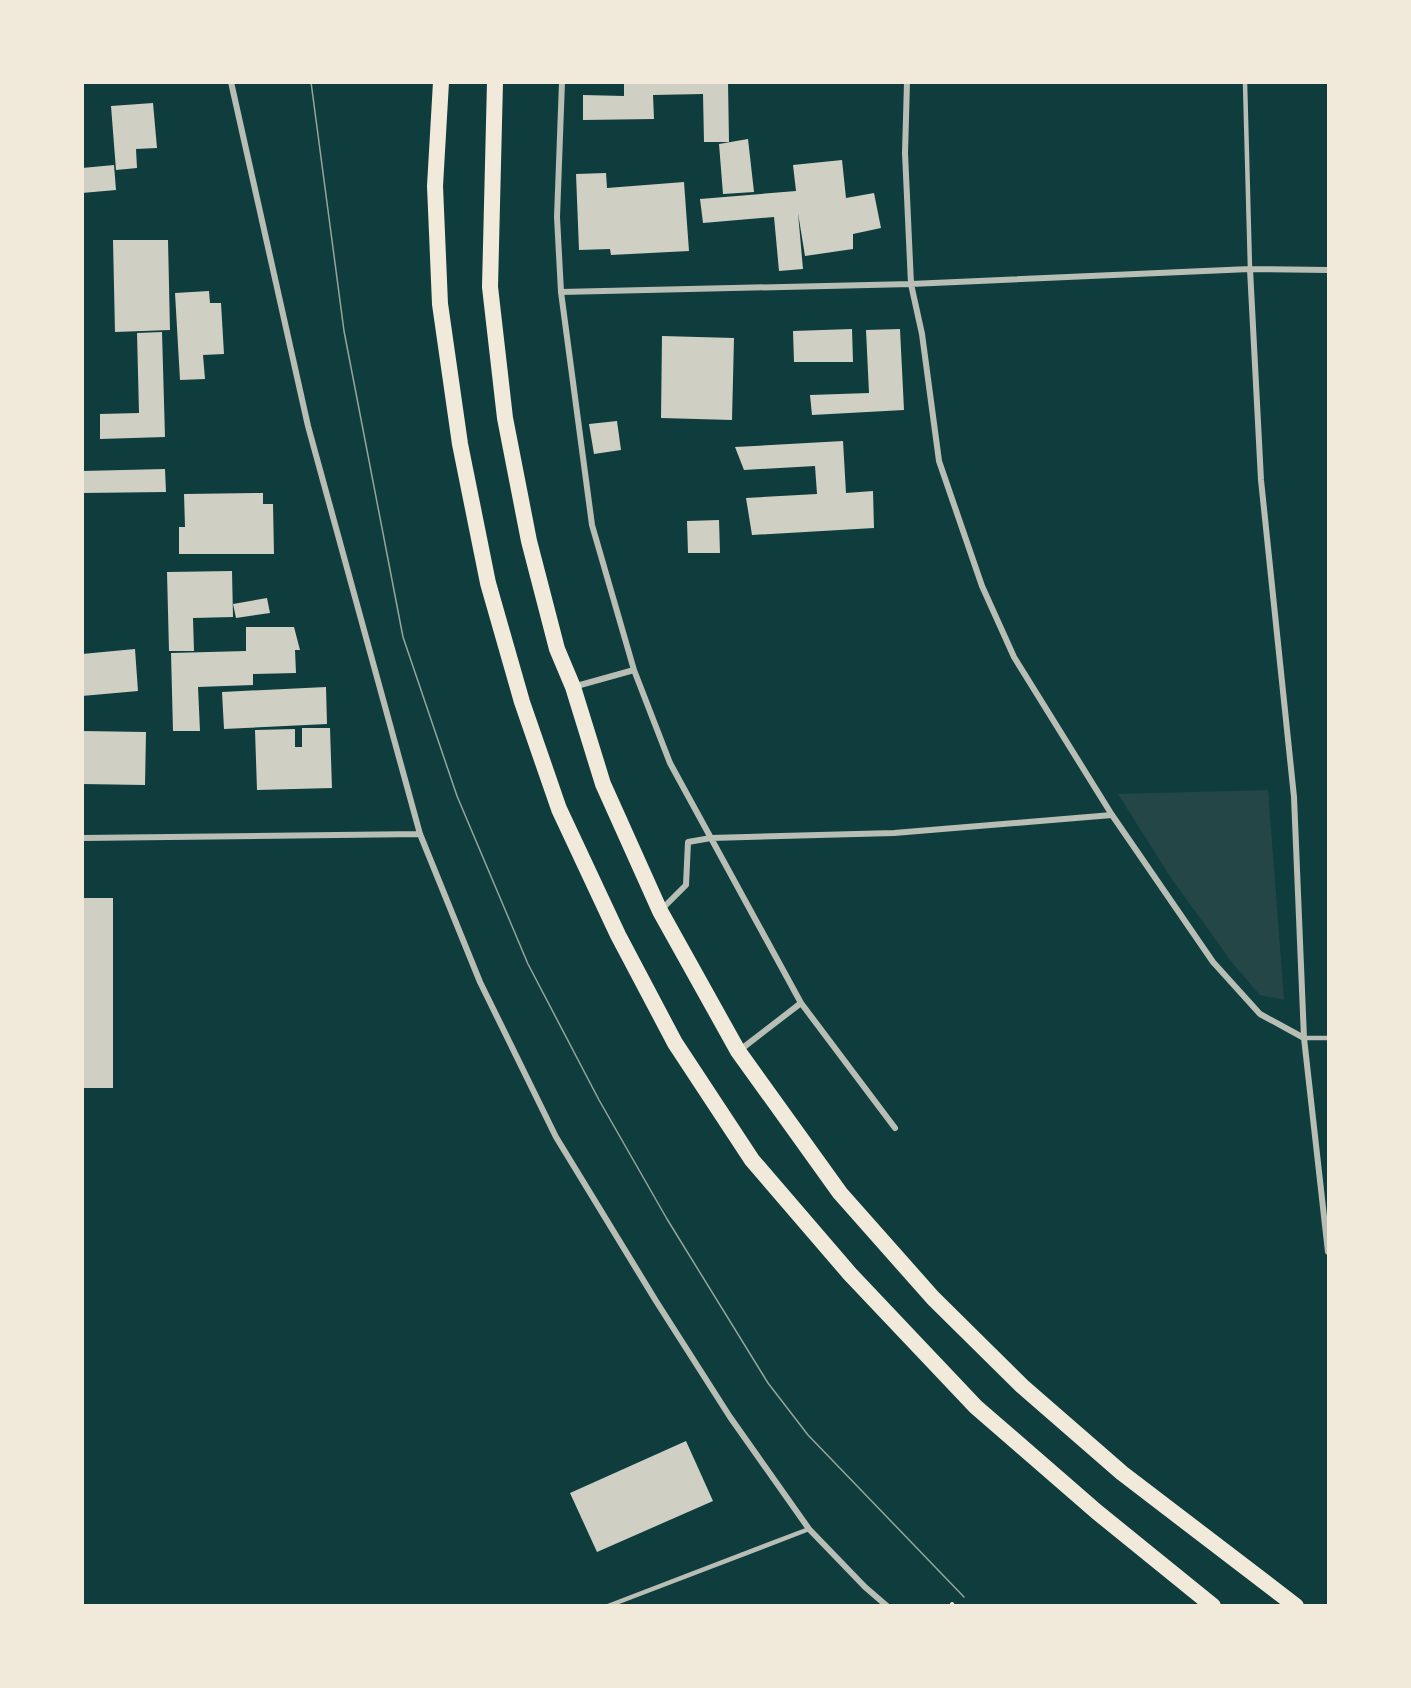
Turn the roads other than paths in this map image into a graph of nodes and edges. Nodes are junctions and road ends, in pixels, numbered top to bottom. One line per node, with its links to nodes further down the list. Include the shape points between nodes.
1 (231, 82): 14 (street, via 308,426)
2 (441, 82): 27 (highway, via 435,186 440,304 460,444 484,560 522,702 559,809 618,935 675,1043 752,1160 850,1274 976,1407 1097,1512)
3 (495, 82): 12 (highway, via 490,287 506,418 529,541 557,649)
4 (562, 82): 10 (street, via 557,217)
5 (907, 82): 9 (street, via 905,153)
6 (1245, 82): 7 (lane)
7 (1250, 269): 8 (street); 9 (street); 19 (street, via 1261,480 1294,796)
8 (1329, 270)
9 (911, 284): 10 (street); 13 (street, via 922,334 939,461 982,586 1014,657)
10 (561, 292): 11 (street, via 592,525)
11 (634, 670): 12 (street); 16 (street, via 670,763)
12 (573, 687): 17 (highway, via 603,784)
13 (1112, 815): 16 (street, via 894,833); 19 (street, via 1213,962 1260,1014)
14 (420, 834): 15 (street); 24 (street, via 480,982 556,1137 730,1417)
15 (82, 838)
16 (711, 838): 17 (street, via 688,842 686,885); 18 (street)
17 (660, 911): 21 (highway)
18 (801, 1003): 21 (street); 22 (street)
19 (1304, 1038): 20 (lane); 23 (street)
20 (1329, 1038)
21 (738, 1052): 28 (highway, via 840,1193 933,1298 1022,1386 1122,1473)
22 (895, 1128)
23 (1329, 1252)
24 (809, 1529): 25 (lane); 26 (street)
25 (608, 1605)
26 (887, 1605)
27 (1213, 1605)
28 (1296, 1605)

